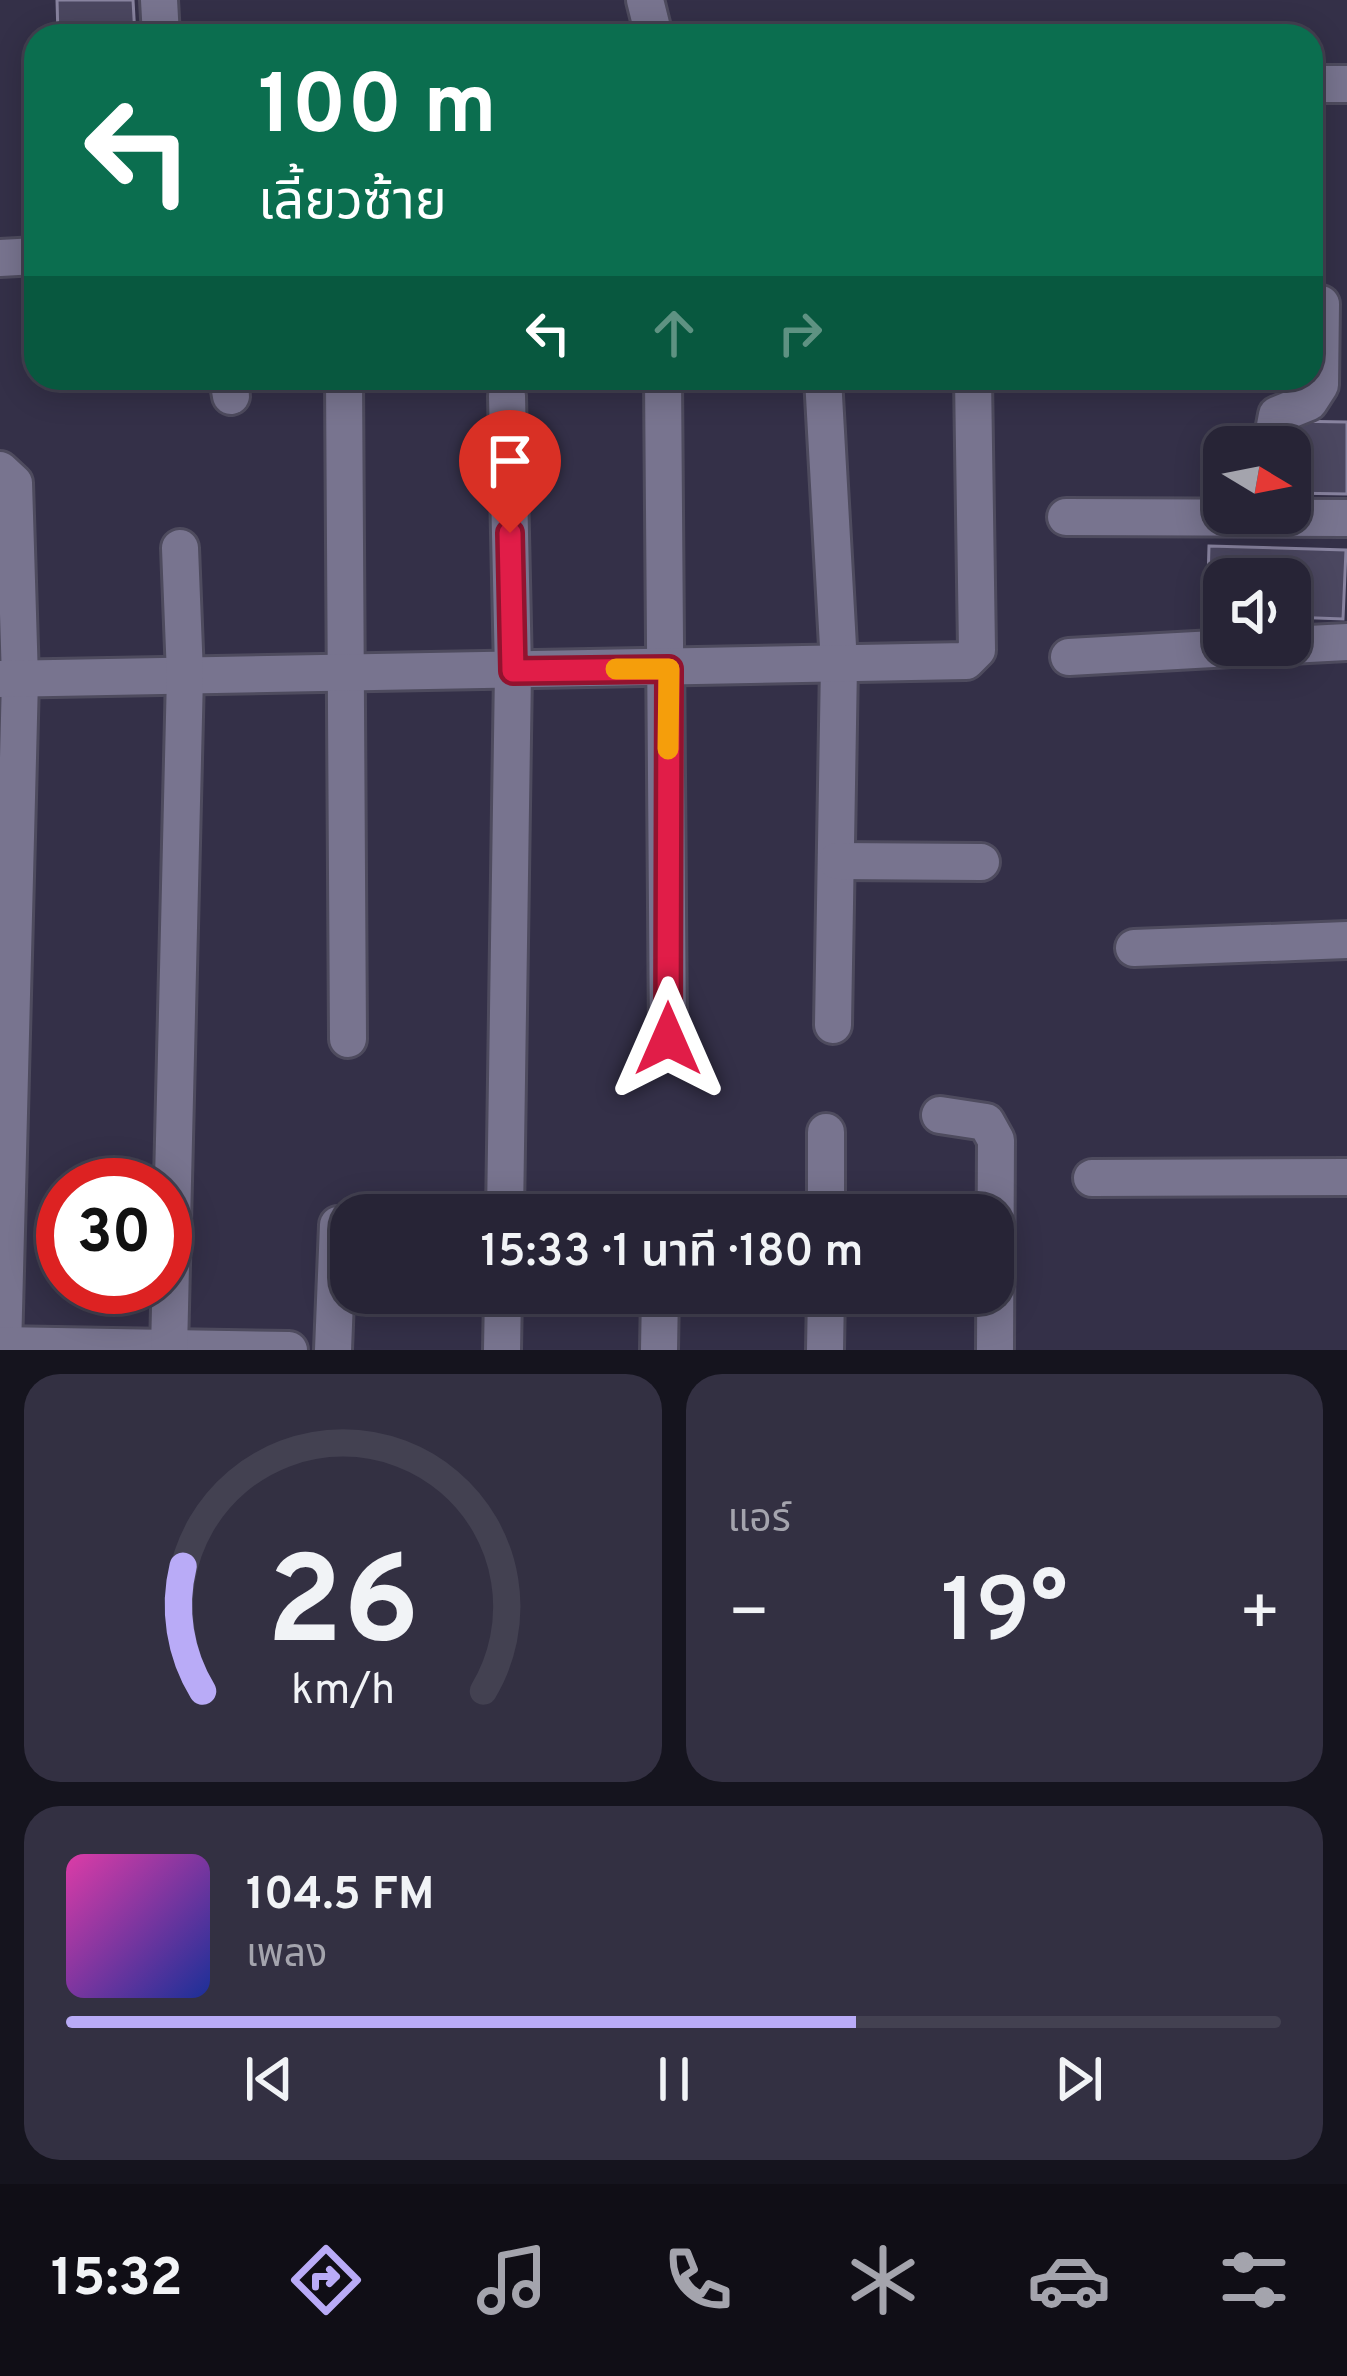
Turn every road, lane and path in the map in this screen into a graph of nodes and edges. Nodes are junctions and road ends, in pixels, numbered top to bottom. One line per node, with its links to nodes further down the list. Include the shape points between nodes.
1 (1326, 304): 2 (street)
2 (1323, 344)
3 (344, 390): 23 (street)
4 (663, 390): 21 (street)
5 (824, 390): 20 (street)
6 (973, 390): 20 (street, via 975,656)
7 (1317, 390): 9 (street, via 1309,403 1277,415)
8 (507, 396): 22 (street)
9 (1275, 426)
10 (0, 470): 25 (street, via 14,483)
11 (1203, 516): 12 (street)
12 (1066, 517)
13 (1311, 517): 14 (street)
14 (1347, 518)
15 (180, 548): 24 (street)
16 (1347, 641): 17 (street)
17 (1311, 643)
18 (1203, 650): 19 (street)
19 (1070, 657)
20 (839, 664): 21 (street); 26 (street)
21 (669, 669): 22 (street); 32 (street)
22 (513, 671): 23 (street); 37 (street)
23 (349, 673): 24 (street); 31 (street)
24 (185, 675): 25 (street); 44 (street)
25 (10, 679): 43 (street)
26 (837, 861): 27 (street); 30 (street)
27 (981, 862)
28 (1347, 940): 29 (street)
29 (1134, 948)
30 (833, 1025)
31 (348, 1039)
32 (668, 1039)
33 (940, 1115): 50 (street, via 986,1122 996,1140)
34 (826, 1132): 38 (street)
35 (1092, 1178): 36 (street)
36 (1347, 1178)
37 (505, 1194)
38 (826, 1194)
39 (334, 1314): 46 (street)
40 (503, 1314): 47 (street)
41 (660, 1314): 48 (street)
42 (826, 1314): 49 (street)
43 (2, 1347): 44 (street)
44 (170, 1348): 45 (street)
45 (289, 1350)
46 (333, 1350)
47 (502, 1350)
48 (659, 1350)
49 (826, 1350)
50 (995, 1350)

